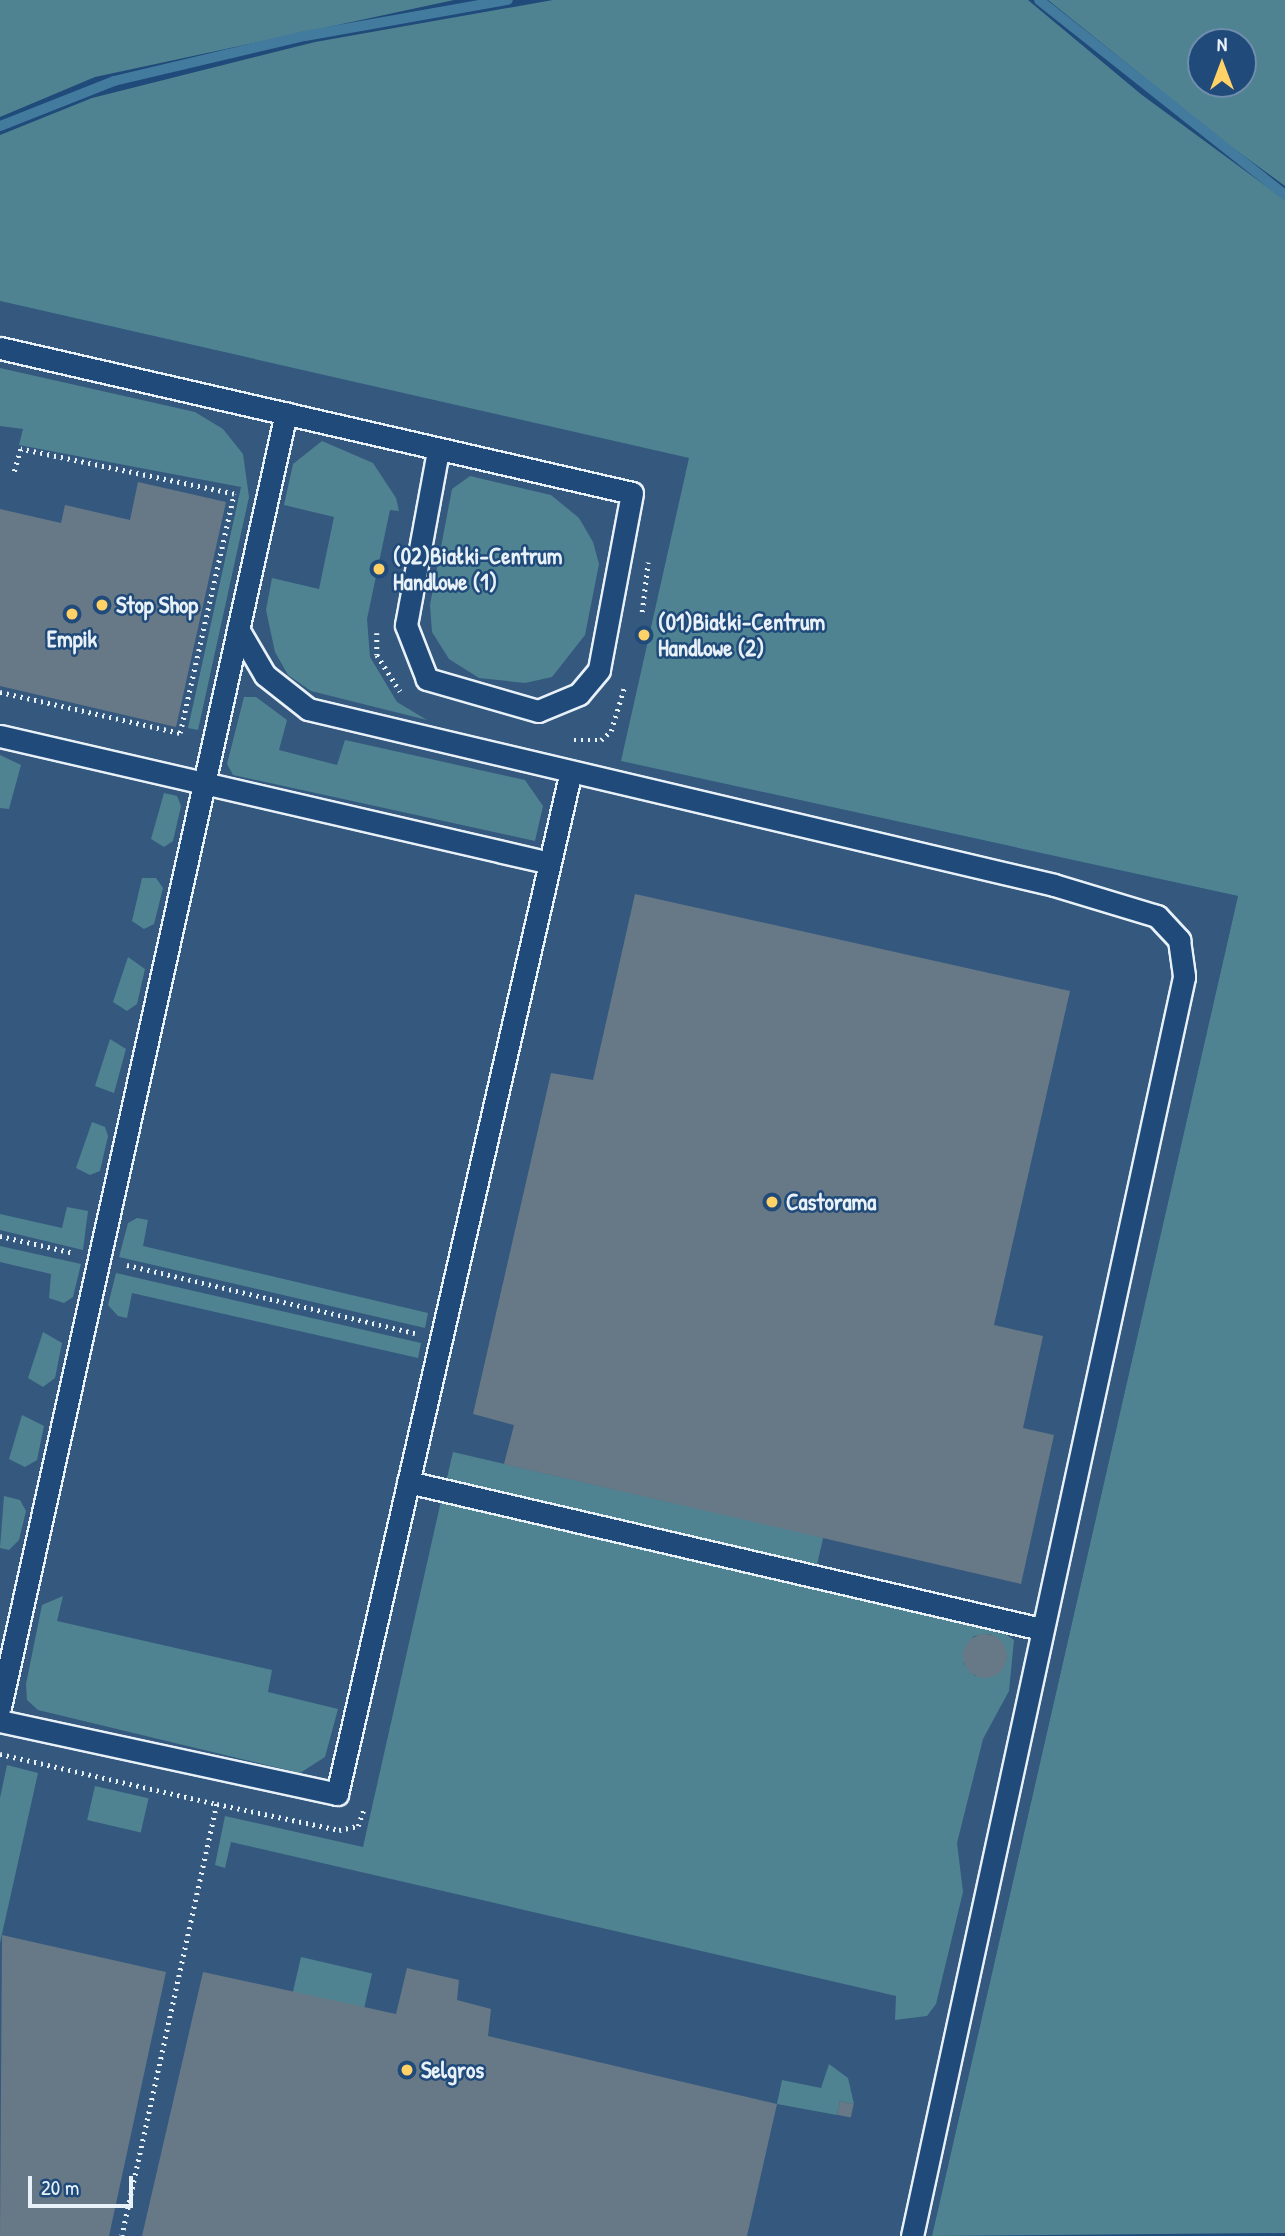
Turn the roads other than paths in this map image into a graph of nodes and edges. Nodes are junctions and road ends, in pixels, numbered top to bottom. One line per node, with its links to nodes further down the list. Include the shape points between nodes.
1 (0, 348): 2 (lane)
2 (286, 413): 3 (lane); 4 (lane)
3 (438, 450): 3 (lane, via 406,625 427,679 538,711 579,694 599,670 632,493)
4 (238, 629): 6 (lane, via 265,675 308,709); 7 (lane)
5 (0, 736): 7 (lane)
6 (570, 775): 8 (lane); 10 (lane, via 1054,885 1157,916 1179,940 1184,977)
7 (204, 783): 8 (lane); 11 (lane)
8 (550, 863): 9 (lane)
9 (408, 1482): 10 (lane); 12 (lane, via 337,1794)
10 (1041, 1629): 13 (lane)
11 (0, 1707)
12 (0, 1721)
13 (912, 2236)

